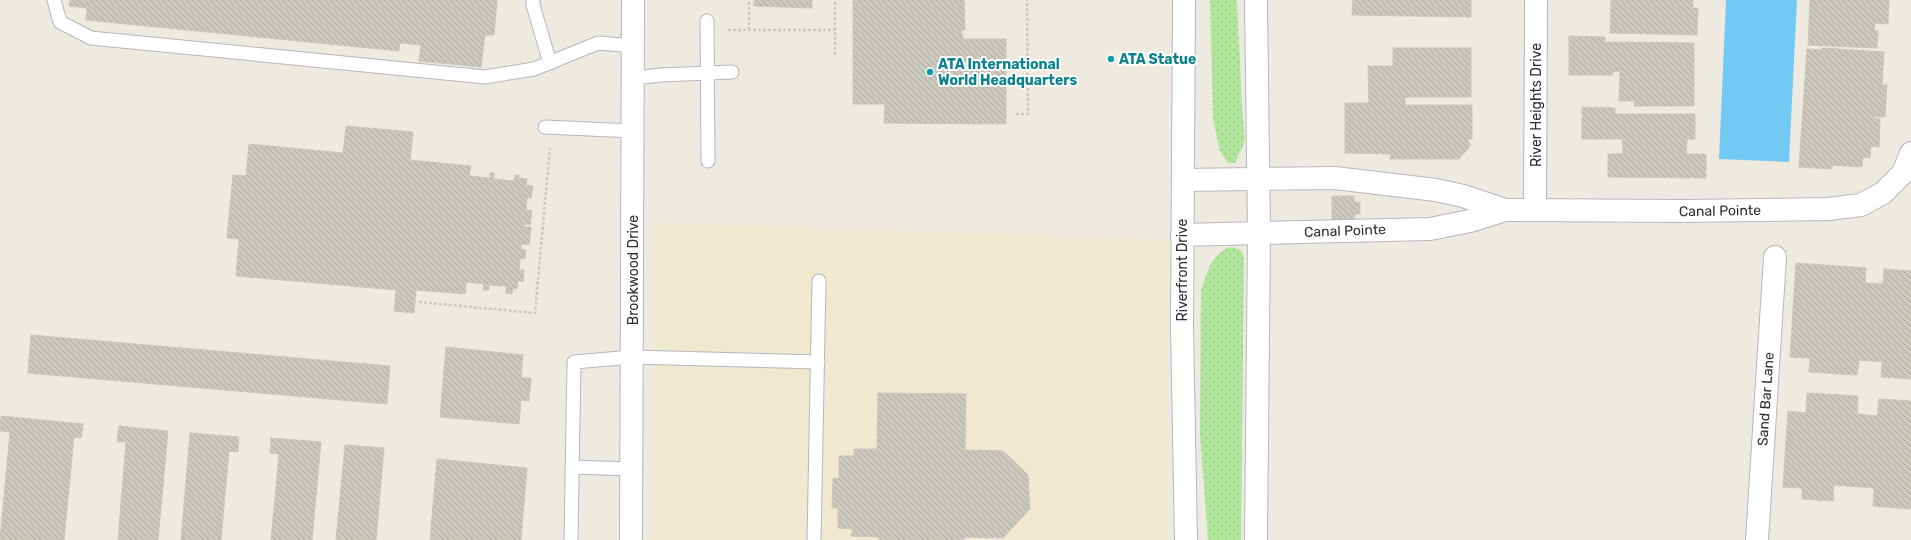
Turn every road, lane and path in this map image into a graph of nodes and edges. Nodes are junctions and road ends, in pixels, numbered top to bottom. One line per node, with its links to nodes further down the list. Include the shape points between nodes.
1 (54, 0): 15 (lane, via 60,22 90,38 485,77 534,69)
2 (533, 0): 15 (lane)
3 (633, 0): 13 (street, Brookwood Drive)
4 (749, 0): 11 (path)
5 (836, 0): 12 (path)
6 (1027, 0): 19 (path, via 1028,114)
7 (1184, 0): 25 (street, Riverfront Drive)
8 (1256, 0): 24 (street)
9 (1536, 0): 27 (street, River Heights Drive)
10 (707, 25): 11 (path); 17 (lane)
11 (749, 30): 12 (path)
12 (835, 30): 14 (path)
13 (634, 46): 15 (lane, via 598,43); 18 (street, Brookwood Drive)
14 (835, 55)
15 (550, 63)
16 (732, 72): 17 (lane)
17 (708, 73): 18 (lane, via 661,74); 23 (lane)
18 (634, 78): 21 (street, Brookwood Drive)
19 (1016, 114)
20 (549, 127): 21 (lane); 32 (path, via 535,313)
21 (633, 131): 33 (street, Brookwood Drive)
22 (1911, 153): 27 (street, Canal Pointe, via 1903,173 1882,193 1861,205 1798,210)
23 (708, 162)
24 (1258, 178): 25 (street, Canal Pointe); 26 (street, Canal Pointe, via 1335,178 1426,189 1463,196); 28 (street)
25 (1183, 180): 29 (street, Riverfront Drive)
26 (1505, 210): 27 (street, Canal Pointe); 28 (street, Canal Pointe, via 1470,221 1430,229)
27 (1535, 210)
28 (1259, 234): 29 (street, Canal Pointe); 41 (street)
29 (1182, 235): 40 (street, Riverfront Drive)
30 (1775, 257): 42 (street, Sand Bar Lane)
31 (820, 282): 34 (lane)
32 (419, 302)
33 (632, 357): 34 (lane); 35 (lane, via 574,362); 36 (street, Brookwood Drive)
34 (818, 362): 39 (lane)
35 (572, 467): 36 (lane); 37 (lane)
36 (632, 468): 38 (street, Brookwood Drive)
37 (571, 540)
38 (632, 540)
39 (814, 540)
40 (1186, 540)
41 (1256, 540)
42 (1756, 540)

